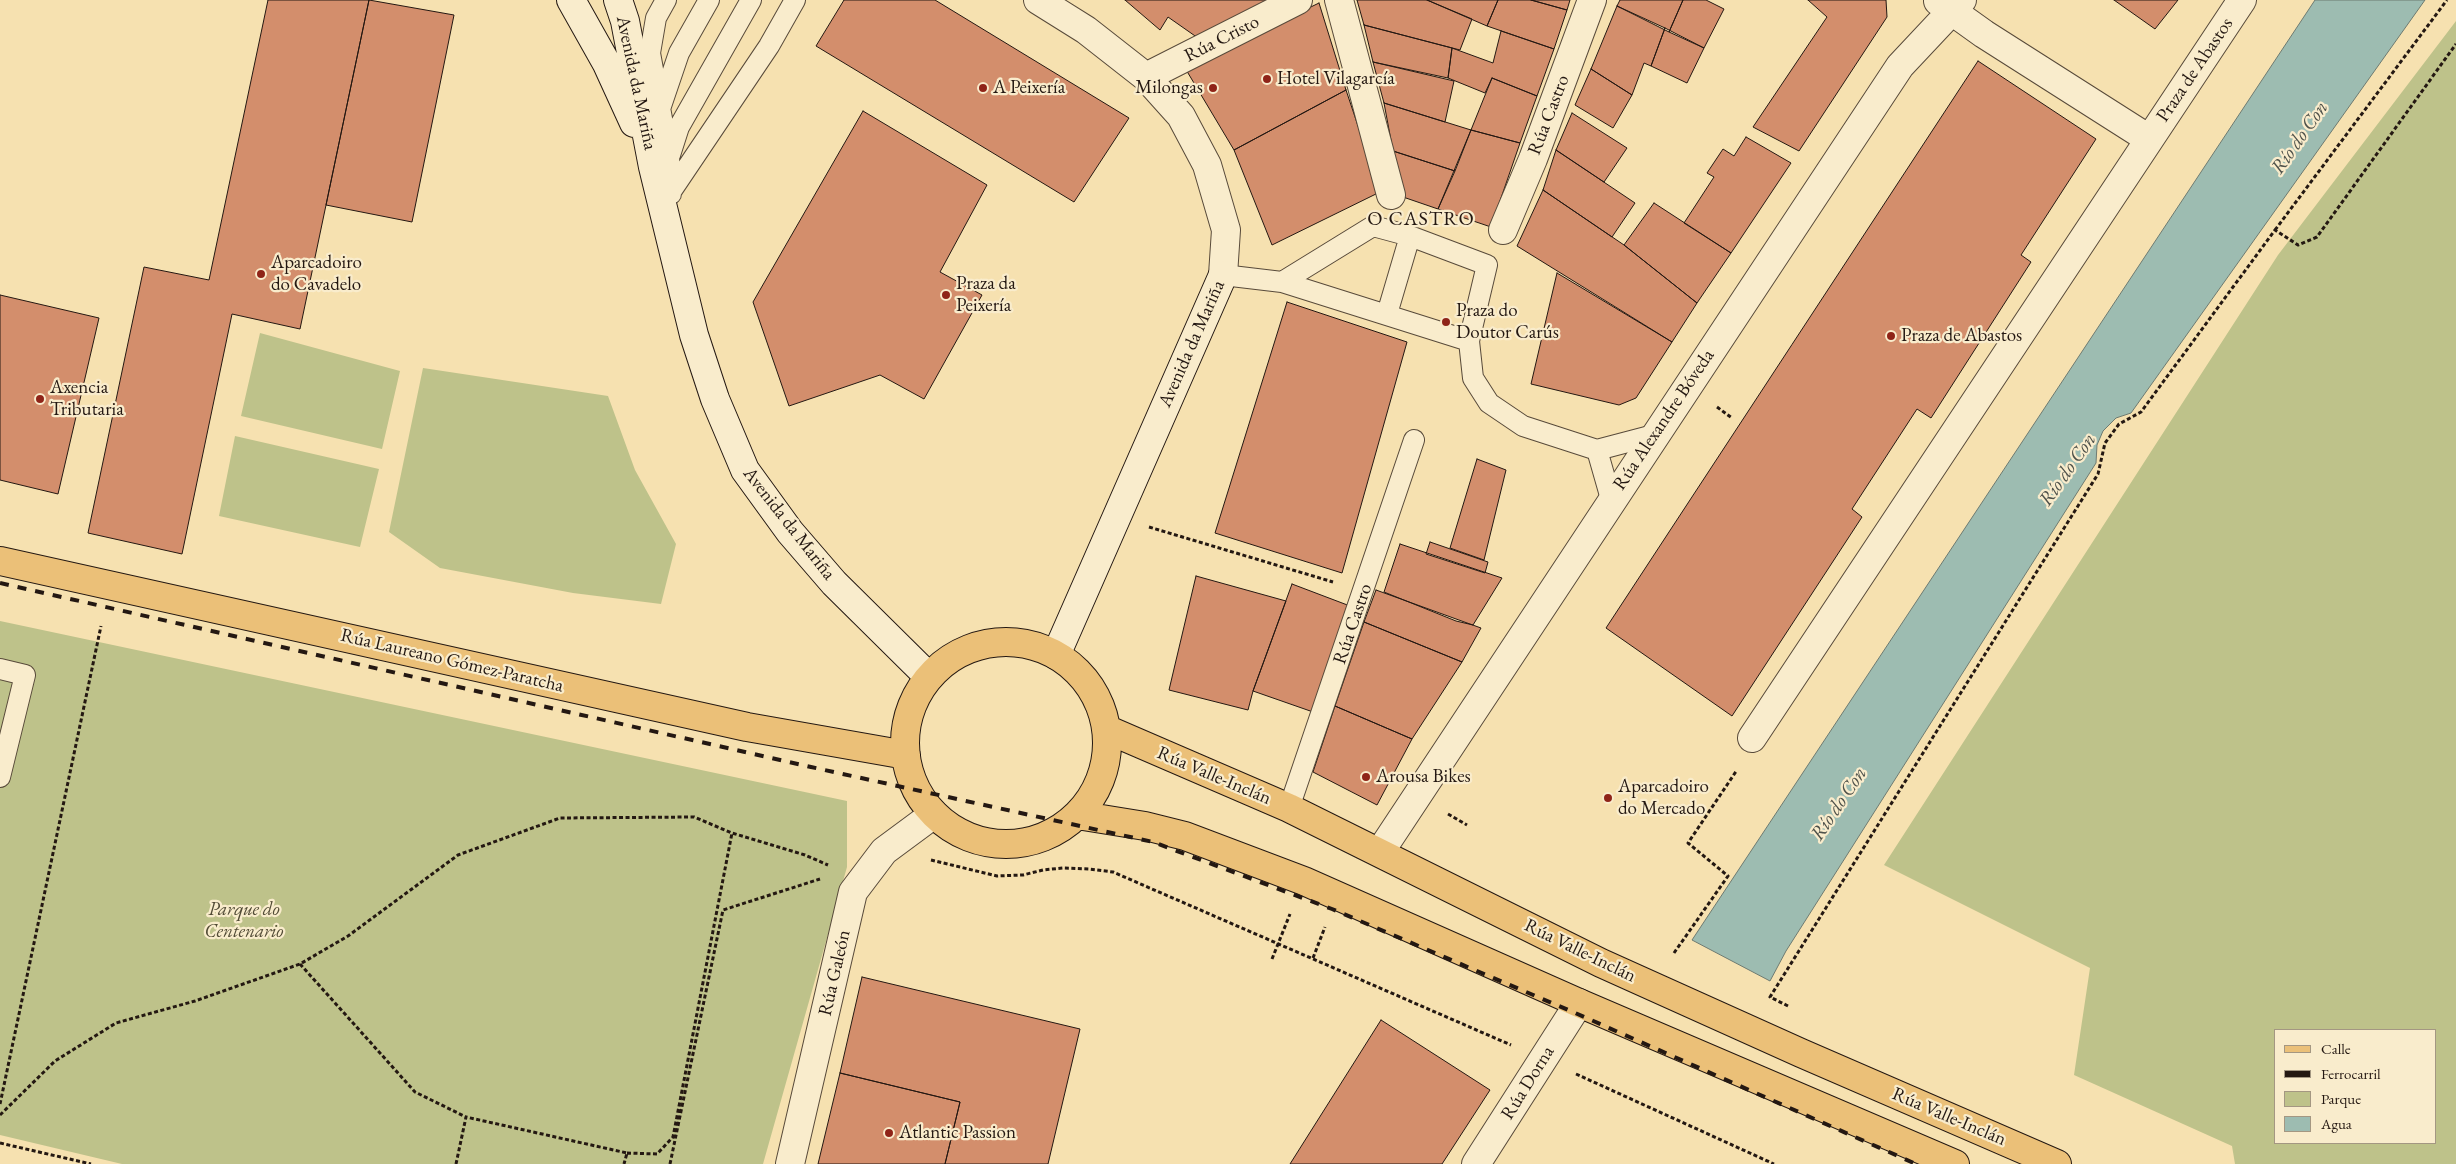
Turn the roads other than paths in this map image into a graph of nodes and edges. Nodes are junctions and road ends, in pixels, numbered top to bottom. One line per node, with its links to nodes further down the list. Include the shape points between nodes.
1 (618, 0): 16 (street, Avenida da Mariña)
2 (666, 0): 14 (lane, via 656,18 650,53)
3 (709, 0): 14 (lane, via 680,53)
4 (751, 0): 16 (lane)
5 (795, 0): 18 (lane)
6 (1038, 0): 13 (street, Avenida da Mariña, via 1086,30)
7 (1298, 0): 13 (street, Rúa Cristo)
8 (1339, 0): 17 (street)
9 (1592, 0): 19 (street, Rúa Castro)
10 (2242, 0): 15 (street, Praza de Abastos)
11 (1950, 4): 15 (street, Praza de Abastos); 25 (street, Rúa Alexandre Bóveda, via 1900,66)
12 (576, 5): 16 (street, Avenida da Mariña)
13 (1146, 77): 21 (street, Avenida da Mariña, via 1181,116 1207,165 1226,230)
14 (660, 108): 16 (lane)
15 (2149, 139): 34 (street, Praza de Abastos)
16 (661, 162): 18 (street, Avenida da Mariña)
17 (1391, 195)
18 (669, 201): 32 (street, Avenida da Mariña, via 694,335 714,399 745,470 790,532 834,583)
19 (1503, 230)
20 (1410, 236): 22 (lane, via 1372,226); 23 (lane); 24 (lane, via 1488,266)
21 (1223, 274): 22 (lane); 30 (street, Avenida da Mariña)
22 (1282, 282): 23 (lane)
23 (1387, 314): 24 (lane)
24 (1469, 341): 27 (lane, via 1473,378 1489,403 1523,426)
25 (1654, 435): 27 (lane); 28 (street, Rúa Alexandre Bóveda)
26 (1414, 440): 37 (lane, Rúa Castro)
27 (1597, 450): 28 (lane)
28 (1611, 499): 40 (street, Rúa Alexandre Bóveda)
29 (0, 560): 35 (main road, Rúa Laureano Gómez-Paratcha, via 747,727)
30 (1056, 655): 32 (main road, via 1035,646 989,643 946,661); 33 (main road, via 1090,686)
31 (0, 669): 36 (lane, via 26,674)
32 (929, 677): 35 (main road, via 919,690 907,721)
33 (1106, 729): 37 (main road, Rúa Valle-Inclán); 39 (main road, via 1102,776)
34 (1752, 738)
35 (906, 755): 38 (main road, via 909,773 917,790)
36 (0, 777)
37 (1289, 808): 40 (main road, Rúa Valle-Inclán)
38 (934, 814): 39 (main road, via 968,837 1010,845 1050,835); 42 (street, Rúa Galeón, via 884,850 853,892)
39 (1077, 815): 41 (main road, via 1185,836 1329,891)
40 (1380, 852): 45 (main road, Rúa Valle-Inclán, via 1601,963)
41 (1579, 1003): 43 (street, Rúa Dorna); 44 (main road)
42 (790, 1164)
43 (1476, 1164)
44 (1955, 1164)
45 (2057, 1164)

